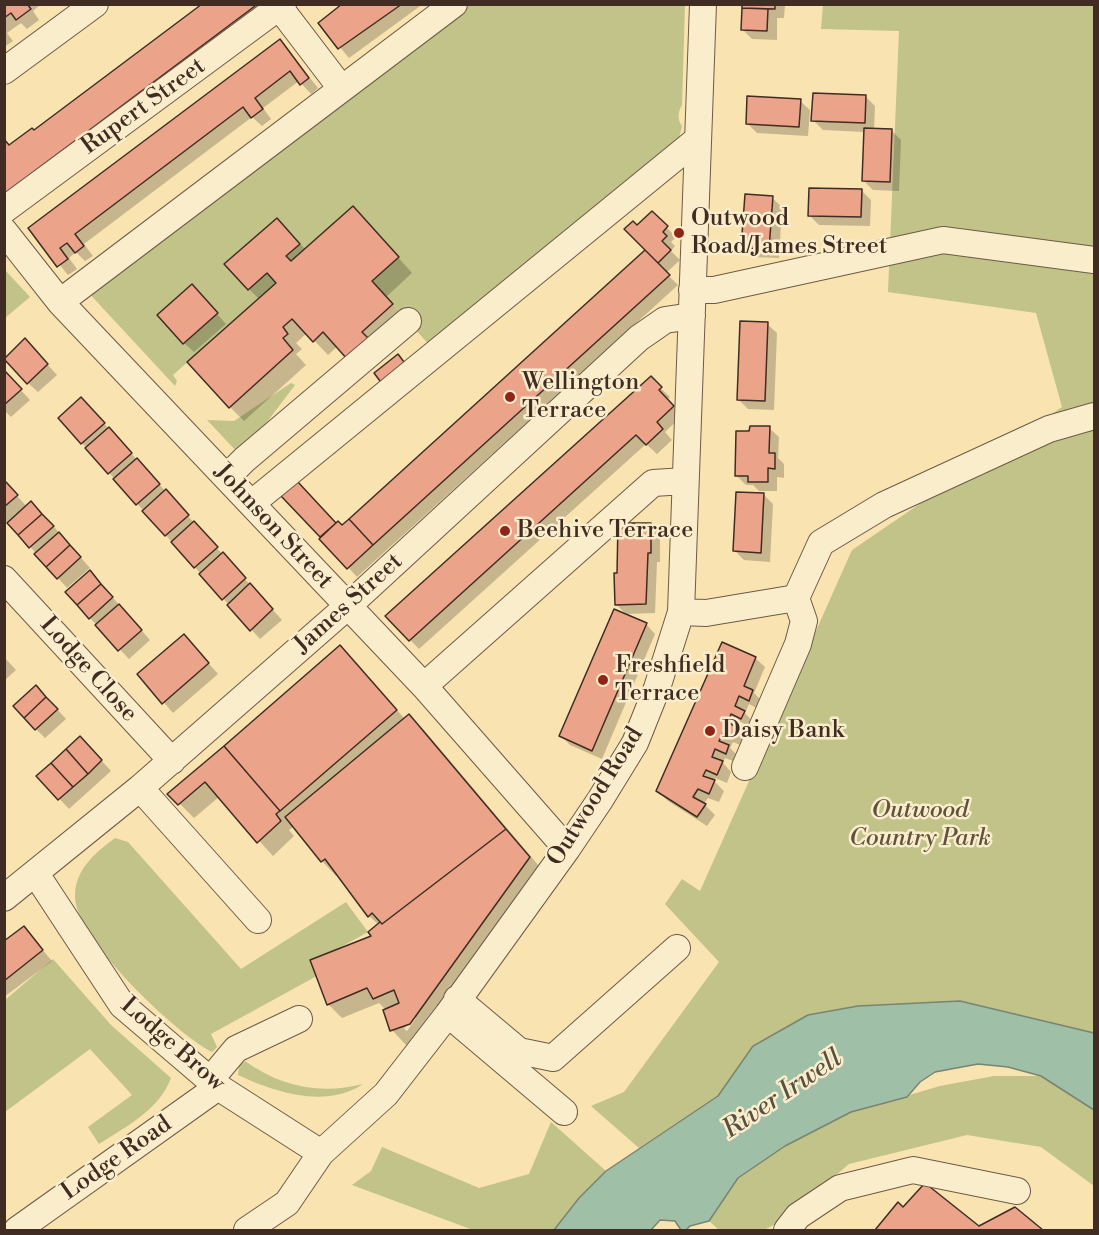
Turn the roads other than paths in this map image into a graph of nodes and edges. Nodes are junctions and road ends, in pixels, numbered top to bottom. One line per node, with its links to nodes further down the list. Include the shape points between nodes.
1 (95, 4): 5 (street)
2 (454, 4): 6 (street)
3 (703, 4): 7 (street, Outwood Road)
4 (280, 5): 6 (street); 8 (street, Rupert Street)
5 (4, 72)
6 (341, 88): 12 (street)
7 (698, 139): 11 (street, Outwood Road); 18 (street)
8 (4, 210)
9 (4, 231): 12 (street, Johnson Street)
10 (1095, 260): 11 (street, via 943,240 714,290)
11 (693, 290): 13 (street, Outwood Road)
12 (60, 302): 16 (street, Johnson Street)
13 (692, 316): 17 (street, Outwood Road); 21 (street, James Street, via 665,320 639,338)
14 (408, 321): 16 (street)
15 (1095, 416): 20 (street, via 1049,429 884,505 821,543)
16 (227, 477): 18 (street, Johnson Street)
17 (685, 481): 22 (street, Outwood Road); 23 (street, via 653,483)
18 (252, 503): 21 (street, Johnson Street)
19 (4, 579): 24 (street, Lodge Close)
20 (796, 598): 22 (street, via 706,613); 25 (street, via 804,621 798,644)
21 (348, 606): 23 (street, Johnson Street); 24 (street, James Street)
22 (681, 612): 27 (street, Outwood Road, via 635,743)
23 (424, 686): 27 (street, Johnson Street)
24 (172, 761): 26 (street, James Street)
25 (745, 768)
26 (140, 788): 28 (street, James Street); 30 (street)
27 (567, 849): 32 (street, Outwood Road)
28 (36, 874): 29 (street, James Street); 34 (street, Lodge Brow, via 122,1005)
29 (4, 898)
30 (258, 920)
31 (677, 948): 32 (street, via 553,1058 519,1051)
32 (453, 1006): 35 (street); 36 (street, Outwood Road, via 386,1094)
33 (299, 1018): 34 (street, Lodge Road, via 236,1049)
34 (214, 1084): 36 (street, Lodge Brow); 39 (street, Lodge Road)
35 (564, 1112)
36 (321, 1153): 38 (street, Outwood Road)
37 (1017, 1191): 41 (street, via 913,1170 840,1188 798,1216)
38 (274, 1222): 40 (street, Outwood Road)
39 (17, 1230)
40 (247, 1230)
41 (787, 1230)

